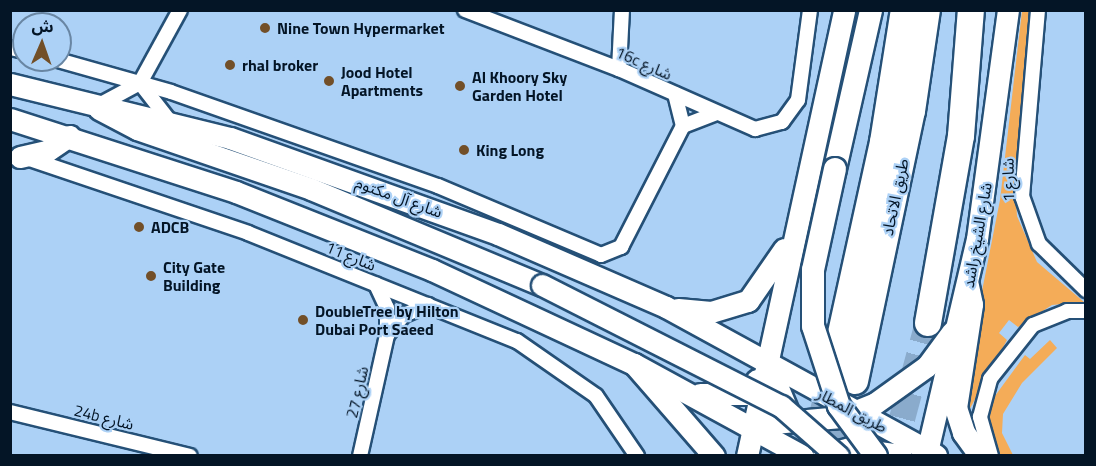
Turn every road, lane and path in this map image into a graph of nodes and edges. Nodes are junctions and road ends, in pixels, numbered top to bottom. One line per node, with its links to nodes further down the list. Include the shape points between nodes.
1 (180, 10): 14 (street)
2 (465, 10): 13 (street, 16c شارع)
3 (622, 10): 13 (street)
4 (810, 10): 18 (street, 16c شارع, via 798,100 782,122 769,128 742,126)
5 (844, 10): 24 (main road)
6 (871, 10): 54 (highway, bridge, via 813,270 813,326 839,406)
7 (904, 10): 8 (highway, طريق الاتحاد, via 844,378 912,111)
8 (927, 10)
9 (971, 10): 32 (highway, via 961,136)
10 (1008, 10): 26 (main road, شارع الشيخ راشد)
11 (1038, 10): 27 (street, شارع 1, via 1022,196 1039,244)
12 (72, 64): 14 (street)
13 (619, 69): 16 (street, 16c شارع)
14 (140, 83): 17 (street, via 119,98); 20 (street); 21 (street, via 438,186 601,255 621,247)
15 (10, 84): 17 (main road, شارع آل مكتوم)
16 (675, 94): 18 (street, 16c شارع); 21 (street)
17 (93, 105): 20 (main road, شارع آل مكتوم); 53 (main road, bridge, via 138,129 322,194 542,285 781,406)
18 (715, 114): 21 (street)
19 (10, 119): 22 (main road)
20 (168, 119): 29 (main road, شارع آل مكتوم, via 425,206)
21 (683, 126)
22 (69, 136): 23 (main road, via 47,152); 36 (main road, via 367,243)
23 (15, 155): 25 (street, شارع 11, via 99,179)
24 (798, 215): 29 (main road, via 775,268 748,301 711,312); 33 (main road)
25 (376, 284): 28 (street, شارع 11); 34 (street, شارع 27, via 387,308)
26 (969, 286): 31 (main road, شارع الشيخ راشد); 56 (highway, via 972,305 956,408 964,433)
27 (1086, 290)
28 (428, 305): 34 (street, via 404,315); 47 (street, شارع 11, via 546,356 596,396)
29 (666, 307): 35 (main road, شارع آل مكتوم)
30 (1086, 311): 57 (street, via 1067,311 1033,325 990,379 980,417)
31 (960, 320): 38 (main road, via 927,366); 44 (main road, شارع الشيخ راشد)
32 (928, 323)
33 (774, 334): 37 (main road); 38 (main road, via 791,369 840,397 858,401)
34 (387, 335): 46 (street, شارع 27)
35 (743, 351): 37 (main road, شارع آل مكتوم); 39 (main road, via 757,374 753,388 736,396)
36 (634, 364): 39 (main road); 48 (main road)
37 (768, 364): 41 (main road, طريق المطار); 42 (main road); 43 (main road)
38 (893, 393): 41 (main road)
39 (693, 394): 43 (main road)
40 (10, 412): 45 (street, 24b شارع)
41 (857, 412): 42 (main road); 44 (main road, طريق المطار)
42 (792, 421): 43 (main road); 51 (main road)
43 (751, 425): 49 (main road); 50 (main road)
44 (930, 454)
45 (189, 456)
46 (360, 456)
47 (637, 456)
48 (714, 456)
49 (747, 456)
50 (803, 456)
51 (808, 456)
52 (824, 456): 55 (highway, via 850,449)
53 (838, 456)
54 (876, 456)
55 (901, 456)
56 (981, 456)
57 (991, 456)

